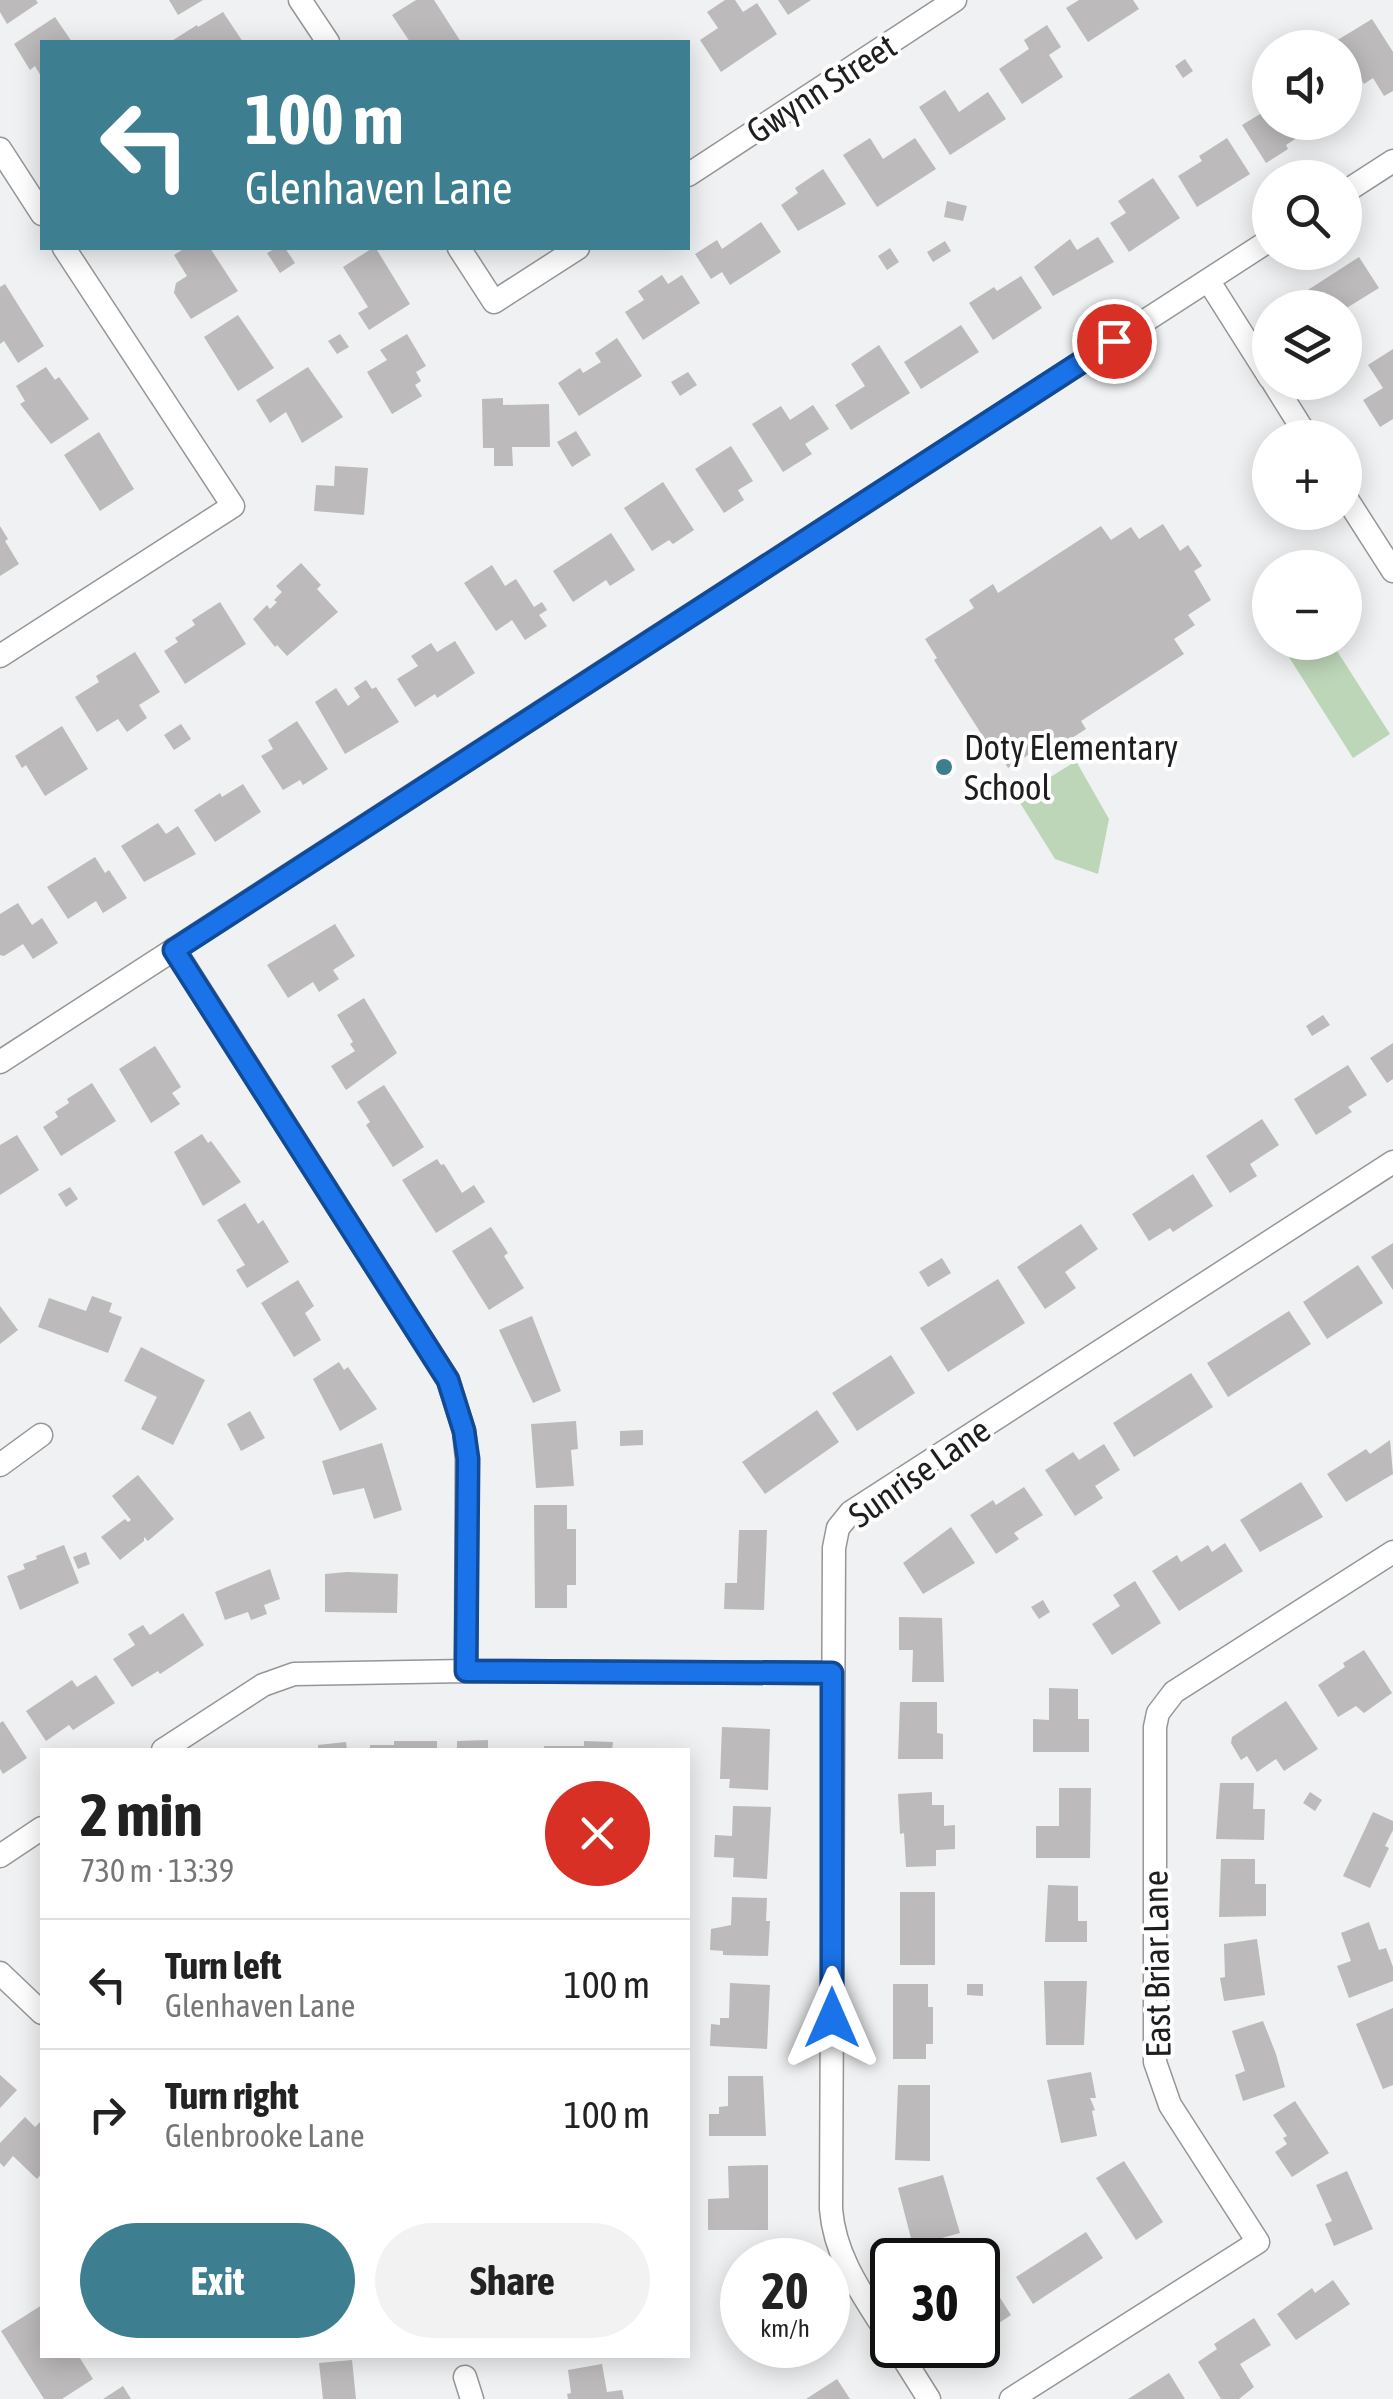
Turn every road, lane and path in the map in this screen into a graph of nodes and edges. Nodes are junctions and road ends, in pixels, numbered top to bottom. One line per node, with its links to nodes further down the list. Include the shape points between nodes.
1 (300, 0): 3 (street)
2 (955, 0): 6 (street, Gwynn Street)
3 (327, 40)
4 (0, 149): 8 (street)
5 (1393, 161): 7 (street)
6 (690, 175)
7 (1362, 181)
8 (40, 211)
9 (65, 250): 17 (street, via 232,506)
10 (460, 250): 11 (street, via 494,302)
11 (575, 250)
12 (1252, 252): 13 (street)
13 (1208, 280): 14 (street); 18 (street)
14 (1252, 350)
15 (1362, 523): 16 (street)
16 (1393, 571)
17 (0, 656)
18 (174, 950): 19 (street); 24 (street, via 452,1392 468,1459)
19 (0, 1062)
20 (1393, 1162): 25 (street, Sunrise Lane, via 851,1512 834,1548)
21 (40, 1435): 22 (street)
22 (0, 1465)
23 (1393, 1552): 34 (street, East Briar Lane, via 1174,1692 1155,1726 1155,2062 1170,2105 1258,2242)
24 (466, 1671): 25 (street); 26 (street, via 280,1678)
25 (832, 1673): 31 (street, Sunrise Lane, via 831,2209 848,2270)
26 (165, 1748)
27 (40, 1829): 28 (street)
28 (0, 1856)
29 (0, 1973): 30 (street)
30 (40, 2011)
31 (870, 2305)
32 (910, 2368): 33 (street, Sunrise Lane)
33 (929, 2399)
34 (1011, 2399)

